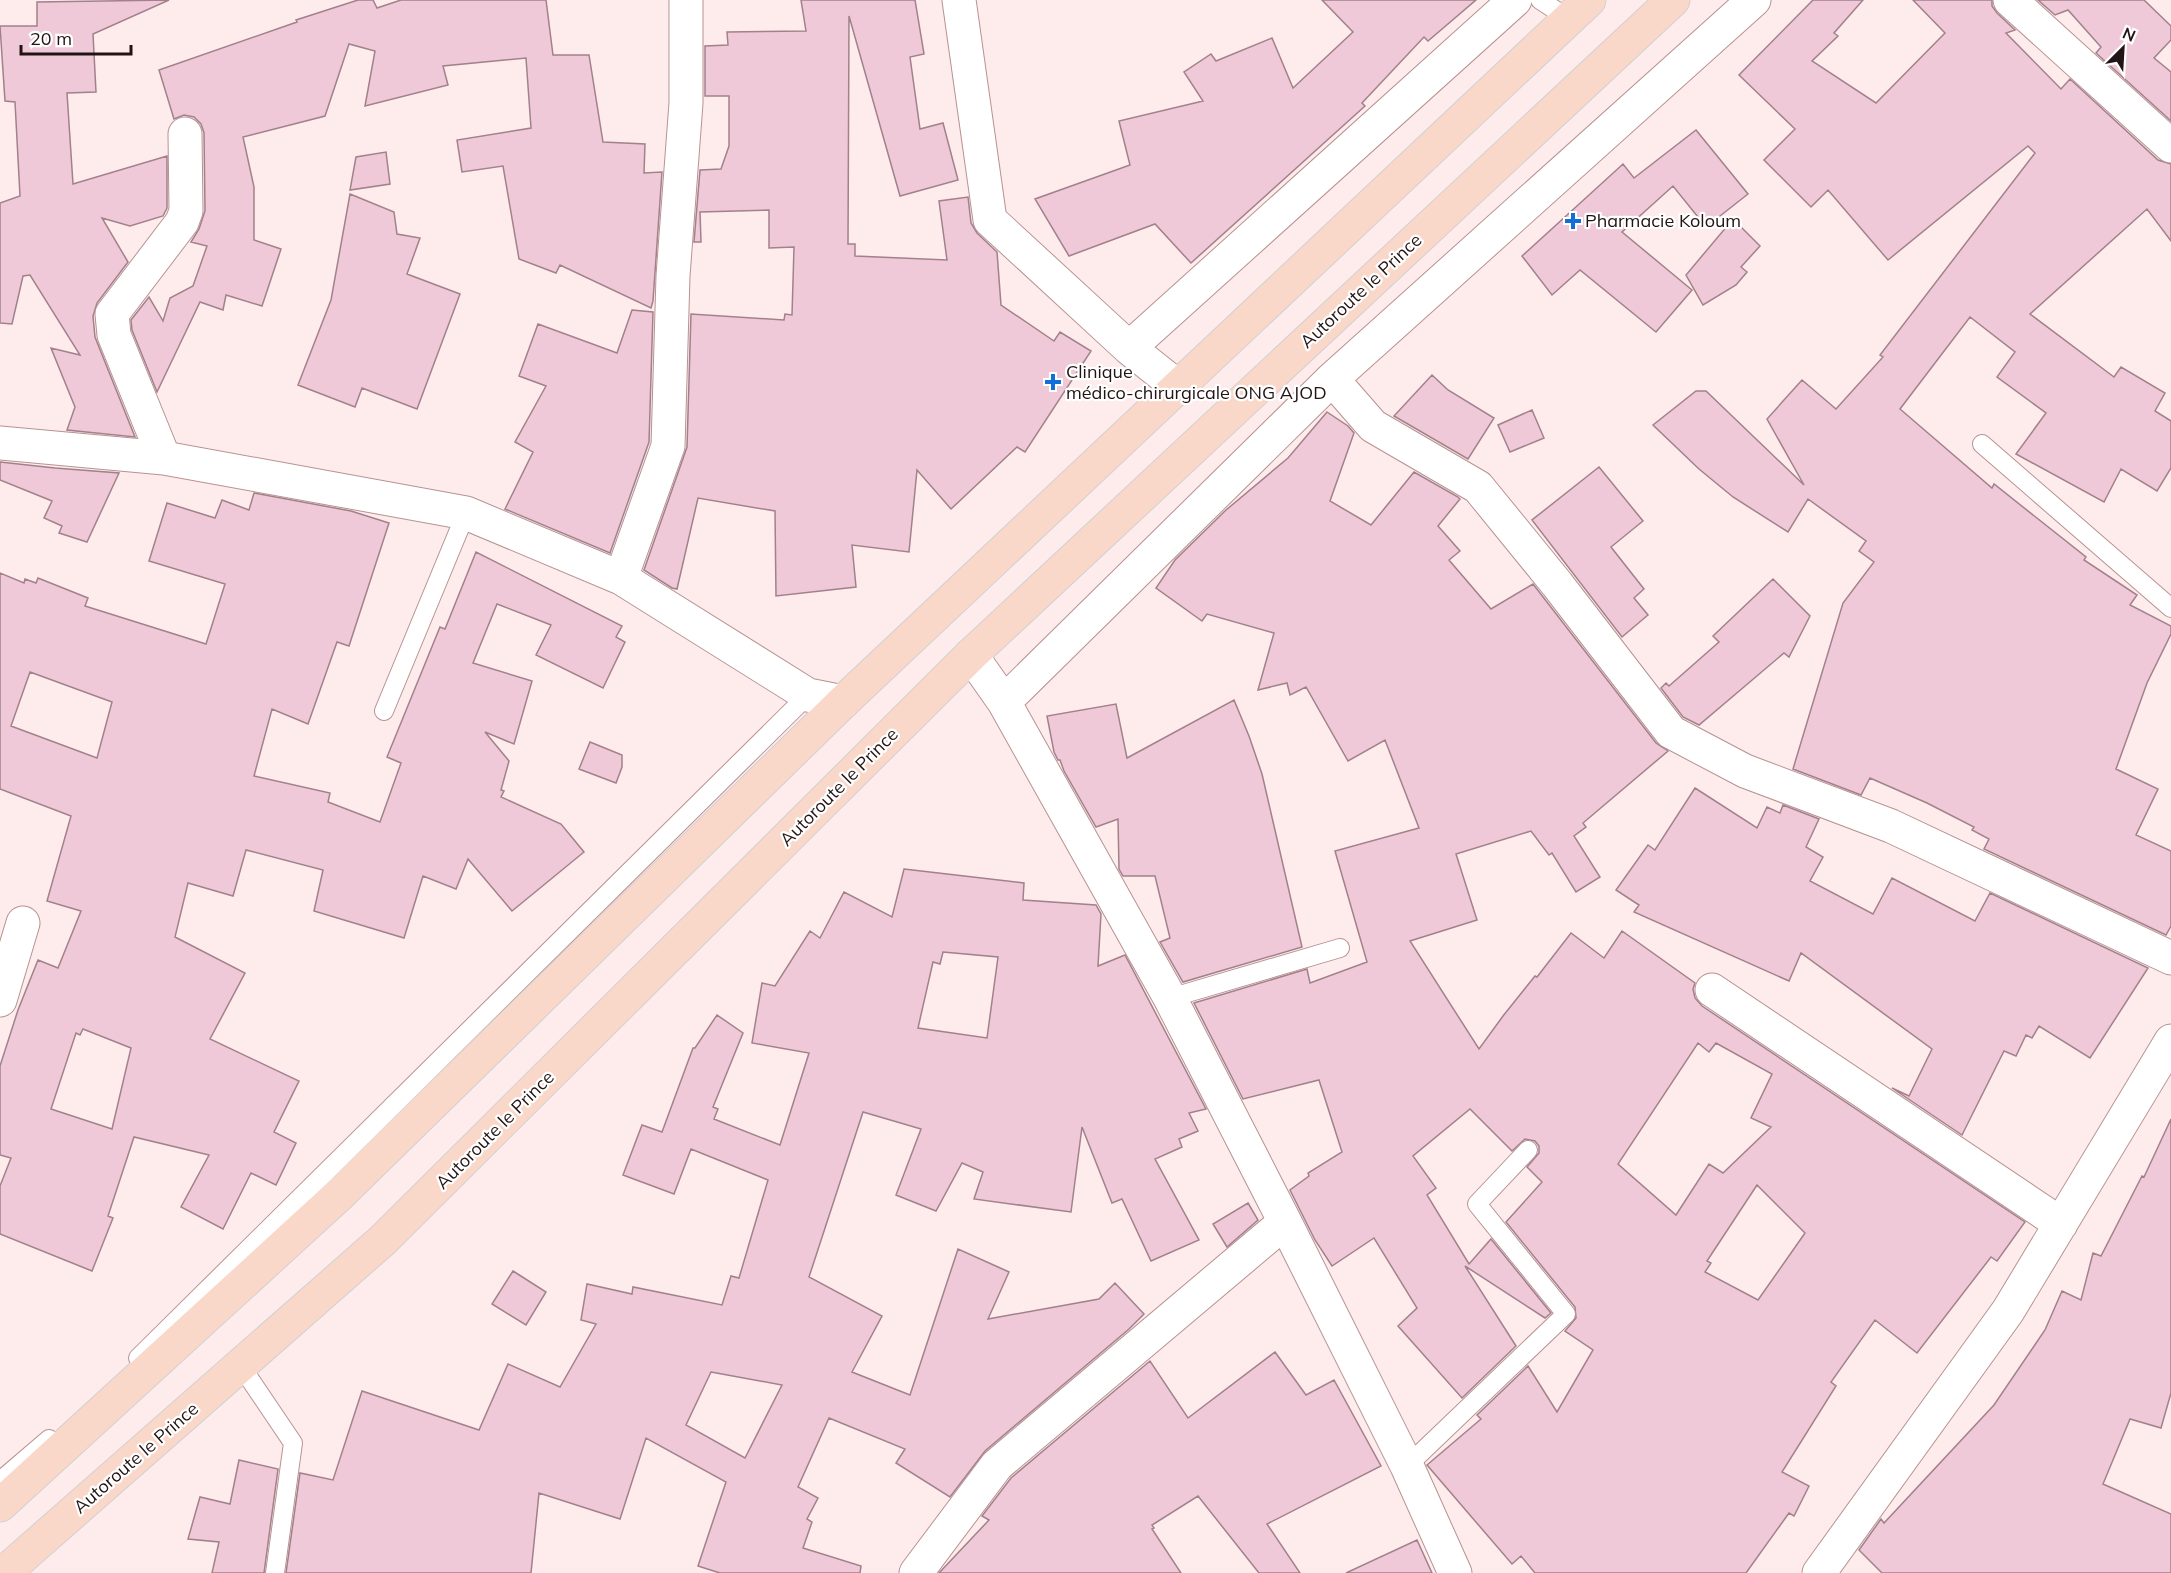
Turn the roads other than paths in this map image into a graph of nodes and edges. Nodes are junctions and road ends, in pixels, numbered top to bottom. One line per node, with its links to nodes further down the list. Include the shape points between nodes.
1 (686, 0): 18 (street, via 686,103 673,276 668,446)
2 (959, 0): 11 (street, via 990,220)
3 (1515, 0): 11 (street)
4 (1540, 0): 8 (lane)
5 (1673, 0): 20 (main road, Autoroute le Prince)
6 (1754, 0): 12 (street)
7 (2010, 0): 10 (street)
8 (1579, 9): 13 (main road)
9 (185, 134): 16 (street, via 186,211 182,222 112,314 114,335)
10 (2171, 146)
11 (1129, 348): 13 (street)
12 (1332, 379): 23 (street); 27 (street, via 1373,426 1478,487 1671,732 1745,771 1891,826)
13 (1178, 387): 22 (main road)
14 (0, 442): 16 (street)
15 (1982, 444): 19 (lane)
16 (164, 458): 17 (street)
17 (466, 513): 18 (street); 24 (lane)
18 (621, 578): 21 (street)
19 (2171, 608)
20 (971, 655): 23 (street); 35 (main road, Autoroute le Prince, via 383,1240)
21 (808, 695): 22 (street); 37 (lane, via 103,1392)
22 (843, 702): 38 (main road, via 340,1194)
23 (1004, 702): 29 (street)
24 (384, 711)
25 (23, 922): 30 (street)
26 (1340, 948): 29 (lane)
27 (2171, 958)
28 (1712, 990): 34 (street)
29 (1170, 998): 33 (street)
30 (0, 1000)
31 (2171, 1041): 34 (street)
32 (1528, 1150): 36 (lane, via 1477,1204 1566,1314)
33 (1285, 1222): 36 (street); 41 (street, via 998,1465)
34 (2061, 1224): 43 (street, via 2008,1311)
35 (241, 1366): 39 (main road, Autoroute le Prince); 40 (lane, via 293,1443)
36 (1407, 1466): 42 (street)
37 (0, 1481)
38 (0, 1505)
39 (4, 1573)
40 (275, 1573)
41 (916, 1573)
42 (1455, 1573)
43 (1818, 1573)

